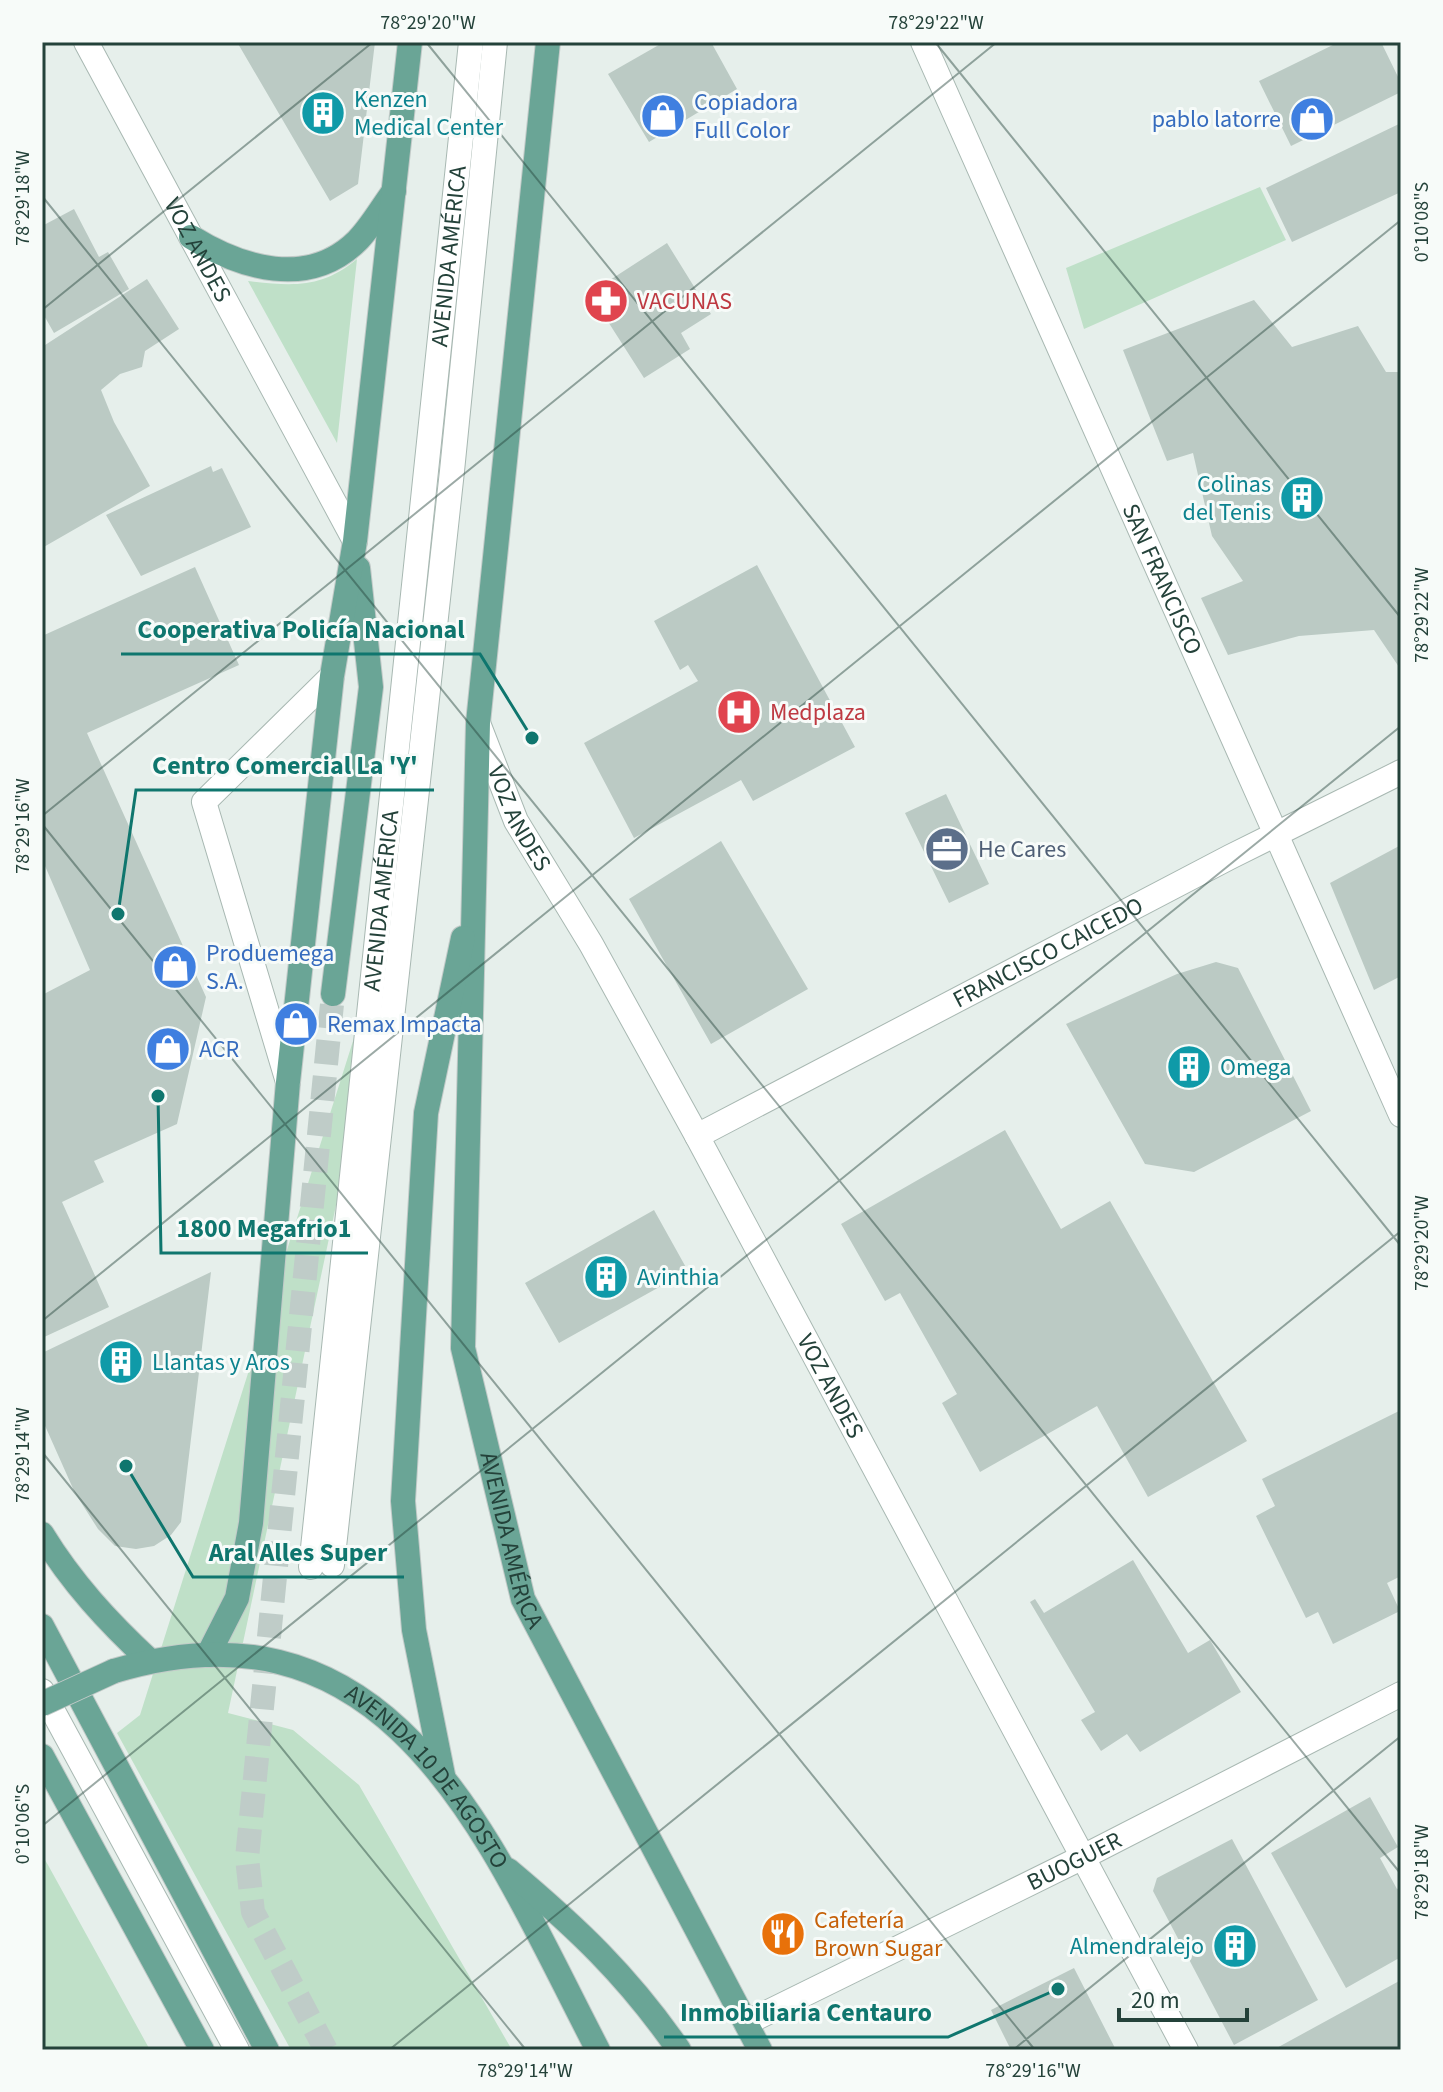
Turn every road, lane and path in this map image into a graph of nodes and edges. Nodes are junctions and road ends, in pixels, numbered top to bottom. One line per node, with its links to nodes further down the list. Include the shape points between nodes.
1 (86, 42): 8 (street, VOZ ANDES)
2 (410, 42): 7 (main road, AVENIDA AMÉRICA)
3 (471, 42): 4 (street, AVENIDA AMÉRICA, via 322,1566 452,471)
4 (495, 42)
5 (548, 42): 11 (main road, AVENIDA AMÉRICA)
6 (923, 42): 13 (street, SAN FRANCISCO)
7 (396, 189): 8 (main road, via 358,240 336,257 309,267 249,266); 9 (main road, AVENIDA AMÉRICA)
8 (191, 237): 9 (street, VOZ ANDES)
9 (355, 541): 10 (main road, AVENIDA AMÉRICA); 15 (main road, AVENIDA AMÉRICA, via 371,687)
10 (332, 676): 16 (main road, AVENIDA AMÉRICA); 16 (street, via 204,802)
11 (478, 723): 14 (main road, AVENIDA AMÉRICA); 18 (street, VOZ ANDES, via 516,821)
12 (1401, 772): 13 (street, FRANCISCO CAICEDO)
13 (1275, 833): 17 (street, SAN FRANCISCO); 18 (street, FRANCISCO CAICEDO)
14 (475, 882): 27 (main road, AVENIDA AMÉRICA, via 426,1113 403,1501 414,1630); 30 (main road, AVENIDA AMÉRICA, via 463,1348 523,1599)
15 (333, 994)
16 (288, 1082): 21 (main road, AVENIDA AMÉRICA, via 251,1523 237,1598)
17 (1401, 1115)
18 (697, 1136): 28 (street, VOZ ANDES)
19 (42, 1534): 22 (main road, via 110,1625)
20 (42, 1626): 33 (main road)
21 (208, 1655): 22 (main road, AVENIDA 10 DE AGOSTO); 27 (main road, AVENIDA 10 DE AGOSTO, via 265,1660 329,1679 384,1713)
22 (150, 1661): 25 (main road, AVENIDA 10 DE AGOSTO, bridge, via 114,1671)
23 (42, 1691): 32 (street)
24 (1401, 1694): 28 (street, BUOGUER)
25 (42, 1704)
26 (42, 1756): 31 (main road)
27 (443, 1775): 29 (main road, AVENIDA 10 DE AGOSTO)
28 (1081, 1858): 30 (street, BUOGUER); 37 (street, VOZ ANDES)
29 (499, 1862): 34 (main road, AVENIDA 10 DE AGOSTO); 35 (main road, via 584,1933 625,1977)
30 (746, 2023): 36 (main road, AVENIDA AMÉRICA)
31 (202, 2050)
32 (237, 2050)
33 (267, 2050)
34 (598, 2050)
35 (679, 2050)
36 (760, 2050)
37 (1186, 2050)

